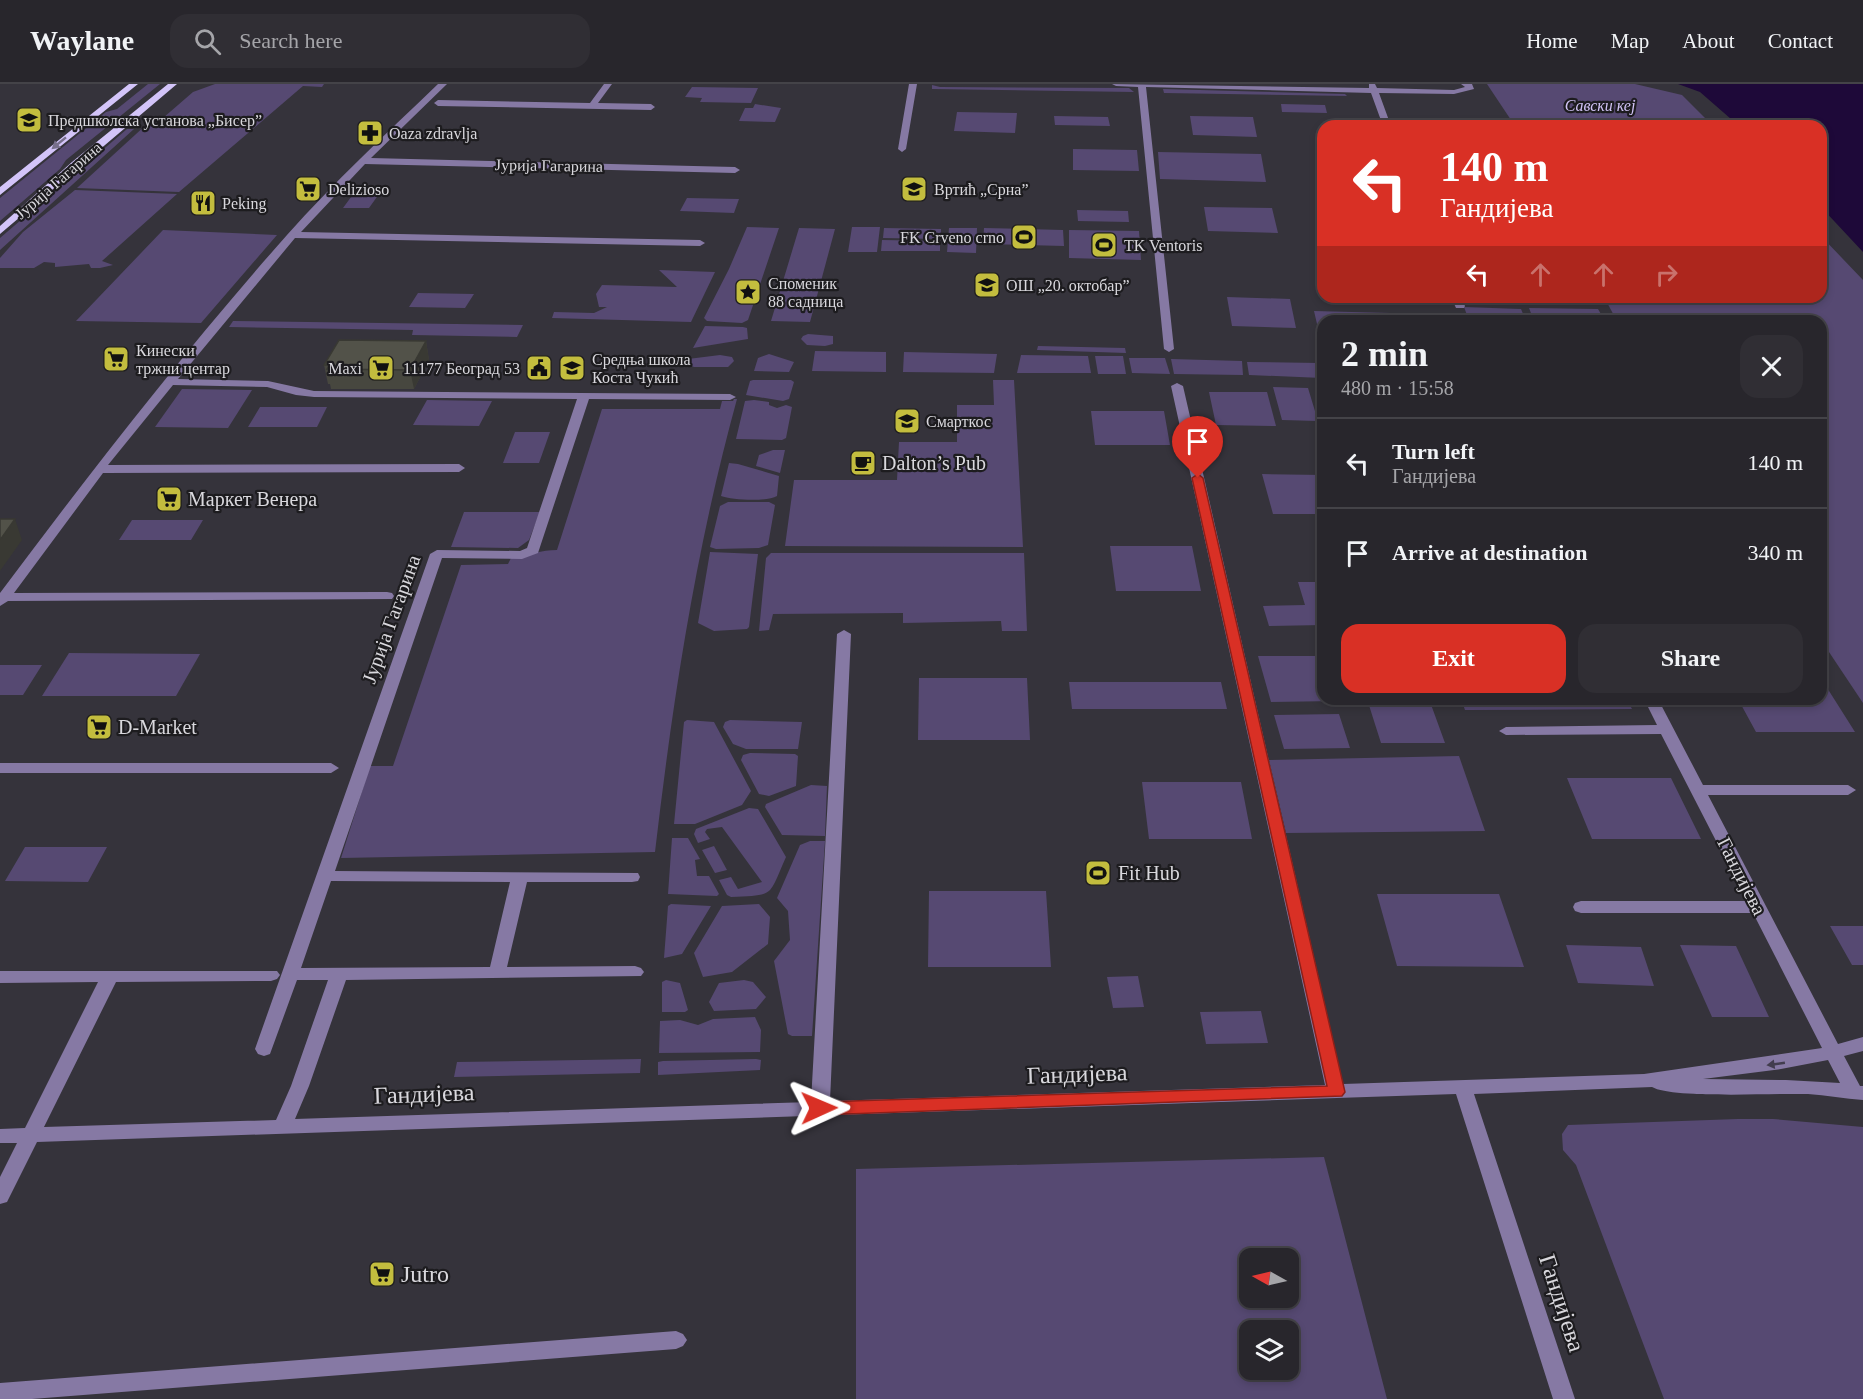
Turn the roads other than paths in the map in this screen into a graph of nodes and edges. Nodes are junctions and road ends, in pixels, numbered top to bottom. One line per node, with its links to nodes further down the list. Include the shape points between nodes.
1 (125, 84): 13 (main road)
2 (134, 84): 13 (main road, Јурија Гагарина)
3 (173, 84): 14 (main road, Јурија Гагарина)
4 (183, 84): 14 (main road)
5 (443, 84): 20 (street, Јурија Гагарина)
6 (608, 84): 16 (street)
7 (913, 84): 19 (street)
8 (1116, 84): 9 (street)
9 (1142, 84): 12 (street); 26 (street)
10 (1389, 84): 12 (street)
11 (1465, 84): 12 (street, via 1470,89 1454,92)
12 (1373, 87): 18 (street)
13 (122, 93): 22 (main road, Јурија Гагарина, one-way to 22)
14 (156, 98): 23 (main road, Јурија Гагарина)
15 (438, 103): 16 (street)
16 (592, 106): 17 (street)
17 (651, 107)
18 (1385, 120)
19 (902, 149)
20 (363, 161): 21 (street, Јурија Гагарина); 24 (street, Јурија Гагарина)
21 (735, 170)
22 (0, 192)
23 (0, 231)
24 (292, 235): 25 (street); 27 (street, Јурија Гагарина)
25 (700, 243)
26 (1169, 349)
27 (169, 382): 29 (street, via 267,384 314,394); 32 (street, Јурија Гагарина)
28 (1177, 386): 60 (street)
29 (584, 396): 30 (street); 43 (street, Јурија Гагарина, via 533,550 522,555 438,554)
30 (730, 397)
31 (459, 468): 32 (street)
32 (99, 469): 34 (street, Јурија Гагарина)
33 (387, 596): 34 (street, Јурија Гагарина)
34 (2, 600)
35 (844, 634): 62 (street)
36 (1654, 705): 37 (street, Гандијева)
37 (1666, 729): 38 (street); 41 (street, Гандијева)
38 (1506, 731)
39 (0, 768): 40 (street)
40 (331, 768)
41 (1698, 790): 42 (street); 47 (street, Гандијева)
42 (1848, 790)
43 (324, 876): 44 (street); 50 (street, Јурија Гагарина)
44 (520, 876): 45 (street); 49 (street)
45 (632, 877)
46 (1581, 907): 47 (street)
47 (1758, 907): 57 (street, Гандијева)
48 (635, 972): 49 (street)
49 (497, 973): 51 (street)
50 (289, 974): 51 (street); 56 (street, Јурија Гагарина)
51 (339, 974): 63 (street)
52 (271, 975): 53 (street)
53 (110, 976): 54 (street); 64 (street)
54 (0, 977)
55 (1863, 1044): 57 (street, Гандијева)
56 (264, 1049)
57 (1834, 1053): 58 (street, Гандијева, one-way to 58, via 1781,1064); 61 (street, Гандијева)
58 (1644, 1081): 59 (street, Гандијева); 61 (street, Гандијева)
59 (1463, 1087): 60 (street, Гандијева); 69 (street, Гандијева)
60 (1336, 1092): 62 (street, Гандијева)
61 (1859, 1093)
62 (819, 1108): 63 (street, Гандијева)
63 (283, 1126): 64 (street, Гандијева)
64 (31, 1134): 65 (street, Гандијева); 66 (street)
65 (0, 1136)
66 (0, 1196)
67 (676, 1340): 68 (street)
68 (0, 1392)
69 (1564, 1399)

